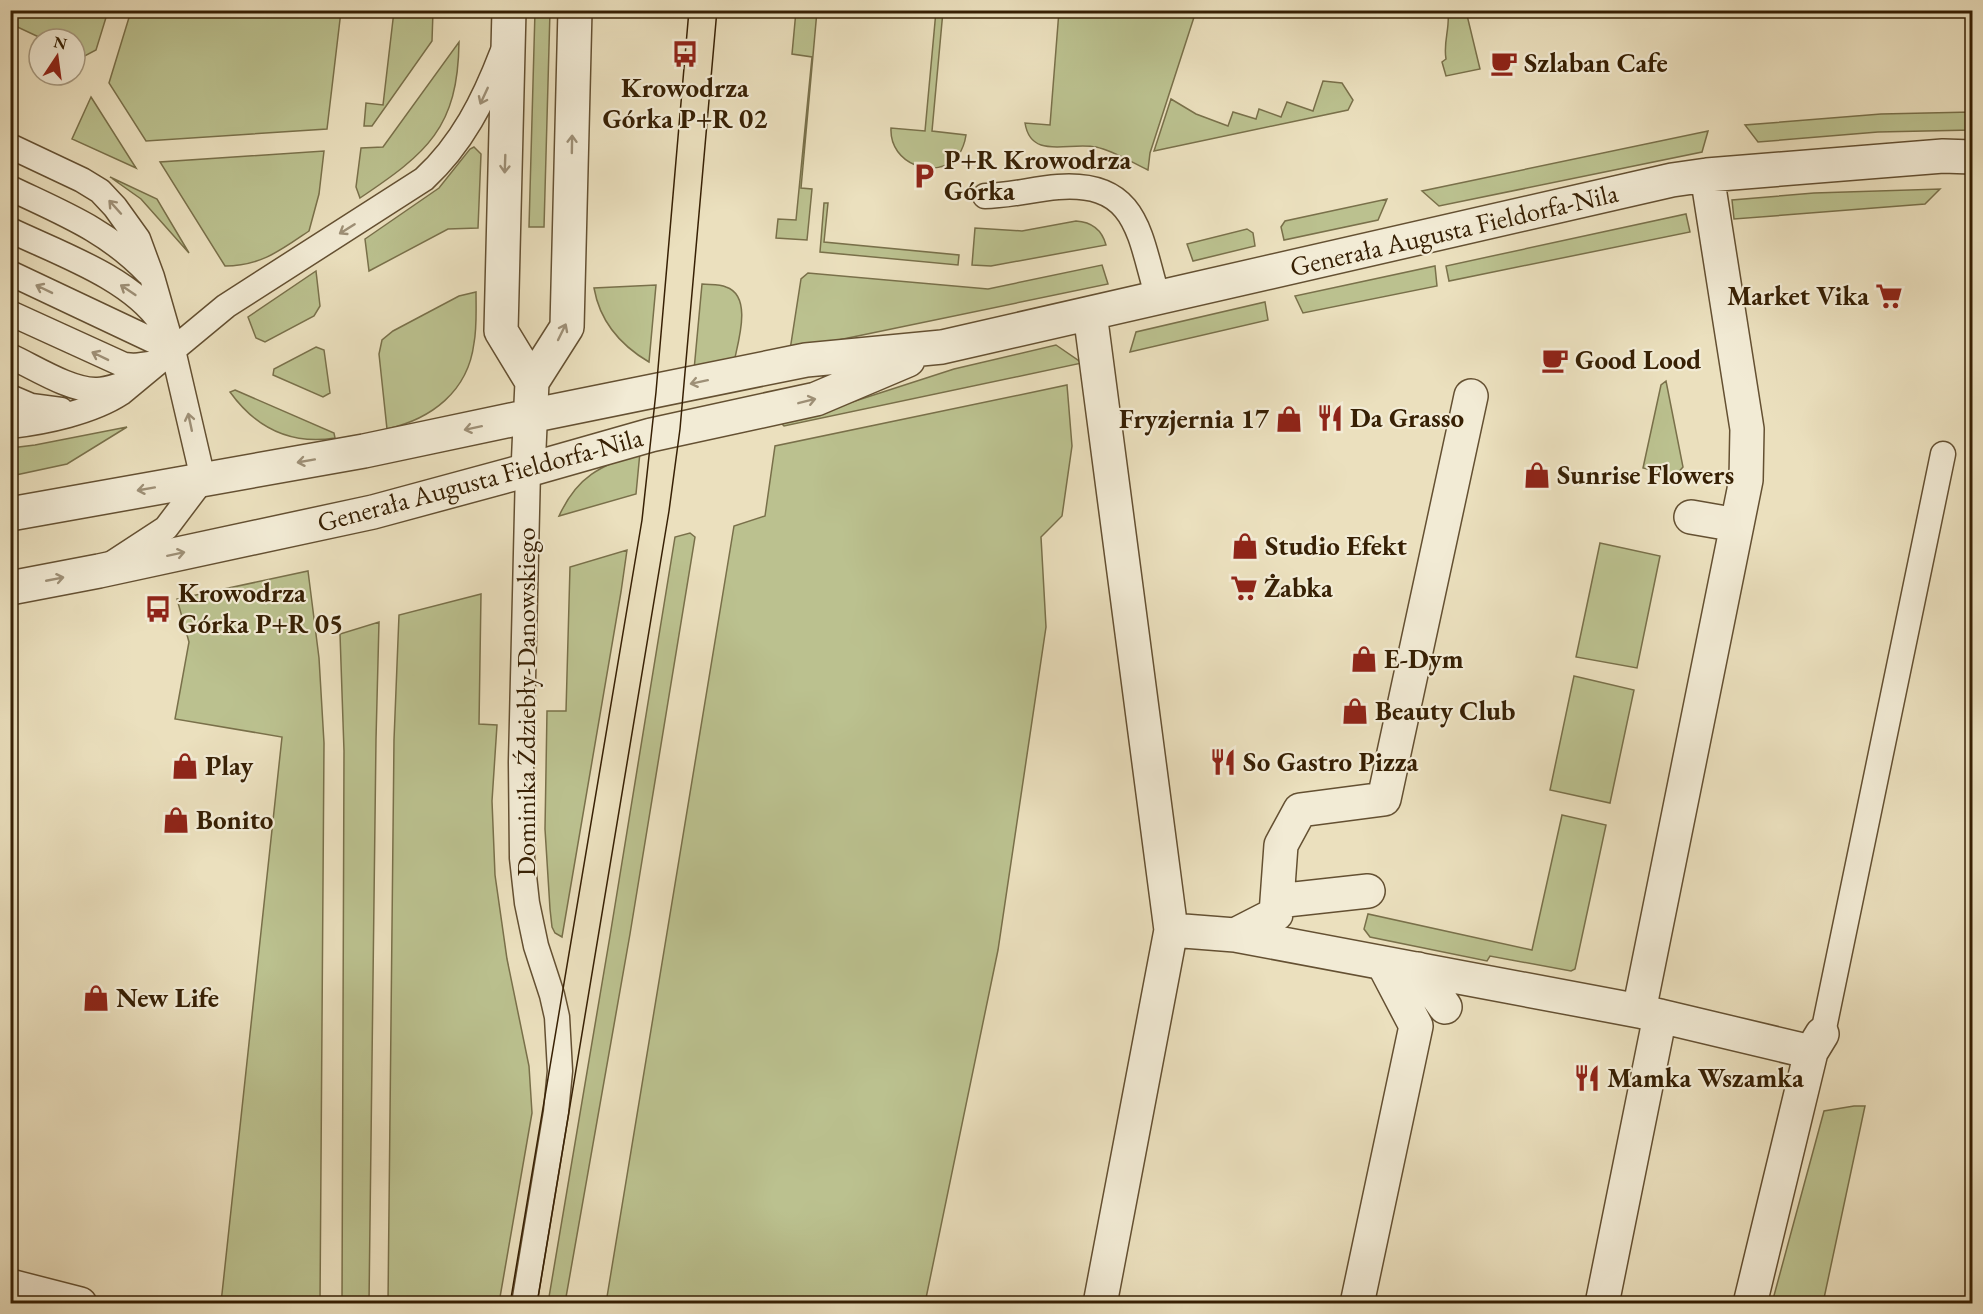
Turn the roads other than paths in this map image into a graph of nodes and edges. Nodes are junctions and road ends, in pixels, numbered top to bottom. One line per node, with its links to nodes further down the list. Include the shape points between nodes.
1 (576, 10): 18 (street, Dominika Ździebły-Danowskiego, one-way to 1, via 567,327)
2 (509, 16): 15 (lane, one-way to 15, via 502,51 480,105 438,166 406,192); 18 (street, one-way to 18, via 501,330)
3 (10, 146): 10 (lane, one-way to 3, via 138,239 99,191)
4 (1972, 157): 5 (street, Generała Augusta Fieldorfa-Nila)
5 (1707, 175): 11 (street, Generała Augusta Fieldorfa-Nila); 29 (street, via 1747,429 1746,480)
6 (10, 188): 10 (lane, via 101,233)
7 (985, 196): 11 (lane, via 1059,187 1089,188 1117,198 1133,219)
8 (10, 230): 15 (lane, one-way to 8, via 148,306 128,289)
9 (10, 273): 15 (lane, one-way to 9)
10 (152, 277): 15 (lane)
11 (1158, 298): 13 (street, Generała Augusta Fieldorfa-Nila)
12 (10, 313): 15 (lane, one-way to 12, via 135,366 124,365)
13 (1090, 313): 14 (street, Generała Augusta Fieldorfa-Nila); 34 (street)
14 (942, 347): 22 (street, Generała Augusta Fieldorfa-Nila, one-way to 22, via 806,360); 25 (street, Generała Augusta Fieldorfa-Nila, one-way to 14, via 651,435 816,399)
15 (166, 348): 17 (lane); 26 (lane, one-way to 15)
16 (10, 356): 17 (lane, via 86,389)
17 (133, 382): 21 (lane, via 104,404)
18 (532, 382): 22 (street, Dominika Ździebły-Danowskiego)
19 (1471, 396): 33 (street, via 1384,799 1300,810 1281,845)
20 (10, 397): 21 (lane, via 39,408)
21 (82, 411): 23 (lane)
22 (530, 416): 25 (street, Dominika Ździebły-Danowskiego); 26 (street, Generała Augusta Fieldorfa-Nila, one-way to 26)
23 (10, 426)
24 (1943, 454): 40 (lane)
25 (528, 470): 30 (street, Generała Augusta Fieldorfa-Nila, one-way to 25, via 373,512); 43 (lane, Dominika Ździebły-Danowskiego, via 522,858 536,946 557,1017 560,1071)
26 (203, 479): 27 (street, Generała Augusta Fieldorfa-Nila, one-way to 27); 30 (lane, via 166,528)
27 (10, 514)
28 (1690, 517): 29 (street)
29 (1737, 525): 39 (street)
30 (99, 571): 31 (street, Generała Augusta Fieldorfa-Nila, one-way to 30)
31 (10, 588)
32 (1368, 891): 33 (street)
33 (1277, 901): 35 (street, via 1276,914)
34 (1171, 930): 35 (street); 44 (street)
35 (1235, 936): 36 (street)
36 (1383, 963): 37 (street); 45 (street, via 1416,1026)
37 (1418, 969): 38 (street); 39 (street)
38 (1445, 1007)
39 (1649, 1013): 40 (street); 46 (street)
40 (1817, 1042): 47 (street)
41 (10, 1286): 42 (street)
42 (80, 1304)
43 (524, 1304)
44 (1100, 1304)
45 (1357, 1304)
46 (1602, 1304)
47 (1750, 1304)

